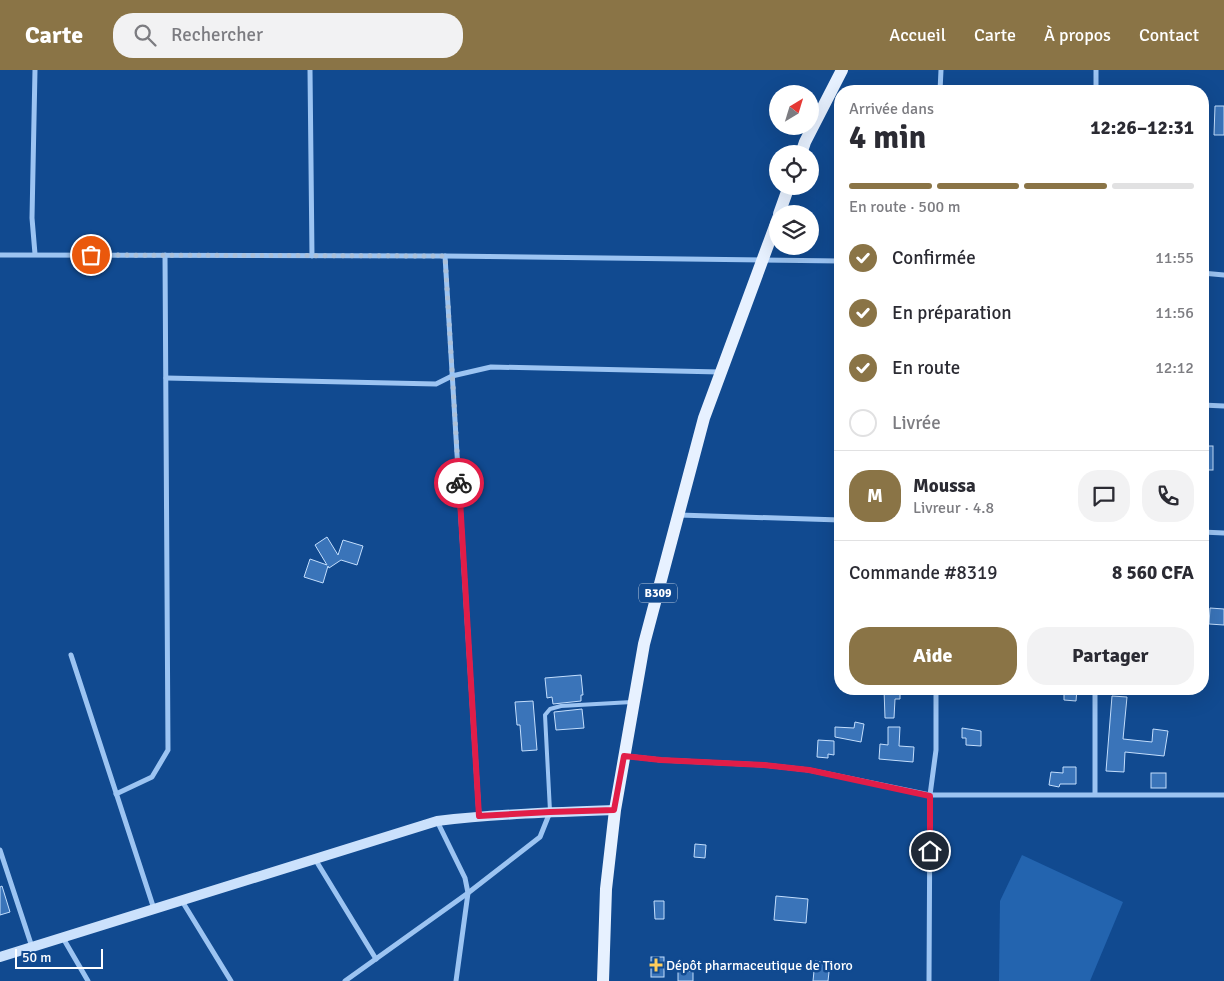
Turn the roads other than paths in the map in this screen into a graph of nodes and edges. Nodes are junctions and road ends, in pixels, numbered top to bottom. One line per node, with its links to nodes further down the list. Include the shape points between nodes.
1 (35, 70): 12 (street, via 32,218)
2 (310, 70): 15 (street)
3 (842, 70): 6 (main road)
4 (941, 70): 7 (street)
5 (1096, 70): 8 (street)
6 (834, 85)
7 (940, 85)
8 (1096, 85)
9 (834, 86): 10 (main road)
10 (805, 145)
11 (769, 243): 17 (main road, B309)
12 (35, 254): 13 (street); 14 (street)
13 (0, 255)
14 (165, 255): 15 (street); 23 (street)
15 (312, 256): 16 (street)
16 (445, 256): 17 (street); 22 (street)
17 (763, 259): 18 (street); 21 (main road, B309)
18 (834, 261)
19 (1209, 274): 20 (street)
20 (1224, 275)
21 (722, 372): 22 (street, via 491,367); 26 (main road, B309, via 704,418)
22 (452, 376): 23 (street, via 436,384); 41 (street)
23 (166, 378): 35 (street, via 168,750 152,777)
24 (1209, 405): 25 (street)
25 (1224, 406)
26 (679, 515): 27 (street); 33 (main road, B309, via 644,644)
27 (834, 520)
28 (1209, 532): 29 (street)
29 (1224, 533)
30 (71, 655): 35 (street)
31 (936, 695): 38 (street, via 936,750)
32 (1095, 695): 36 (street)
33 (634, 702): 34 (main road, B309); 40 (lane, via 550,709 545,716)
34 (624, 756): 38 (street, via 809,770); 39 (main road, B309)
35 (116, 794): 47 (street)
36 (1095, 794): 37 (street); 38 (street)
37 (1224, 795)
38 (930, 796): 57 (street)
39 (614, 810): 40 (main road); 56 (main road, B309, via 606,889)
40 (550, 812): 41 (main road); 45 (street, via 540,838)
41 (479, 816): 42 (main road)
42 (437, 821): 44 (main road); 45 (street, via 465,878)
43 (0, 850): 49 (street)
44 (314, 858): 46 (main road); 51 (street)
45 (468, 893): 51 (street); 55 (street)
46 (182, 901): 47 (main road); 53 (street)
47 (154, 909): 48 (main road)
48 (63, 938): 49 (main road); 52 (street)
49 (32, 947): 50 (main road)
50 (0, 957)
51 (376, 959): 54 (street)
52 (88, 981)
53 (231, 981)
54 (345, 981)
55 (456, 981)
56 (603, 981)
57 (929, 981)

